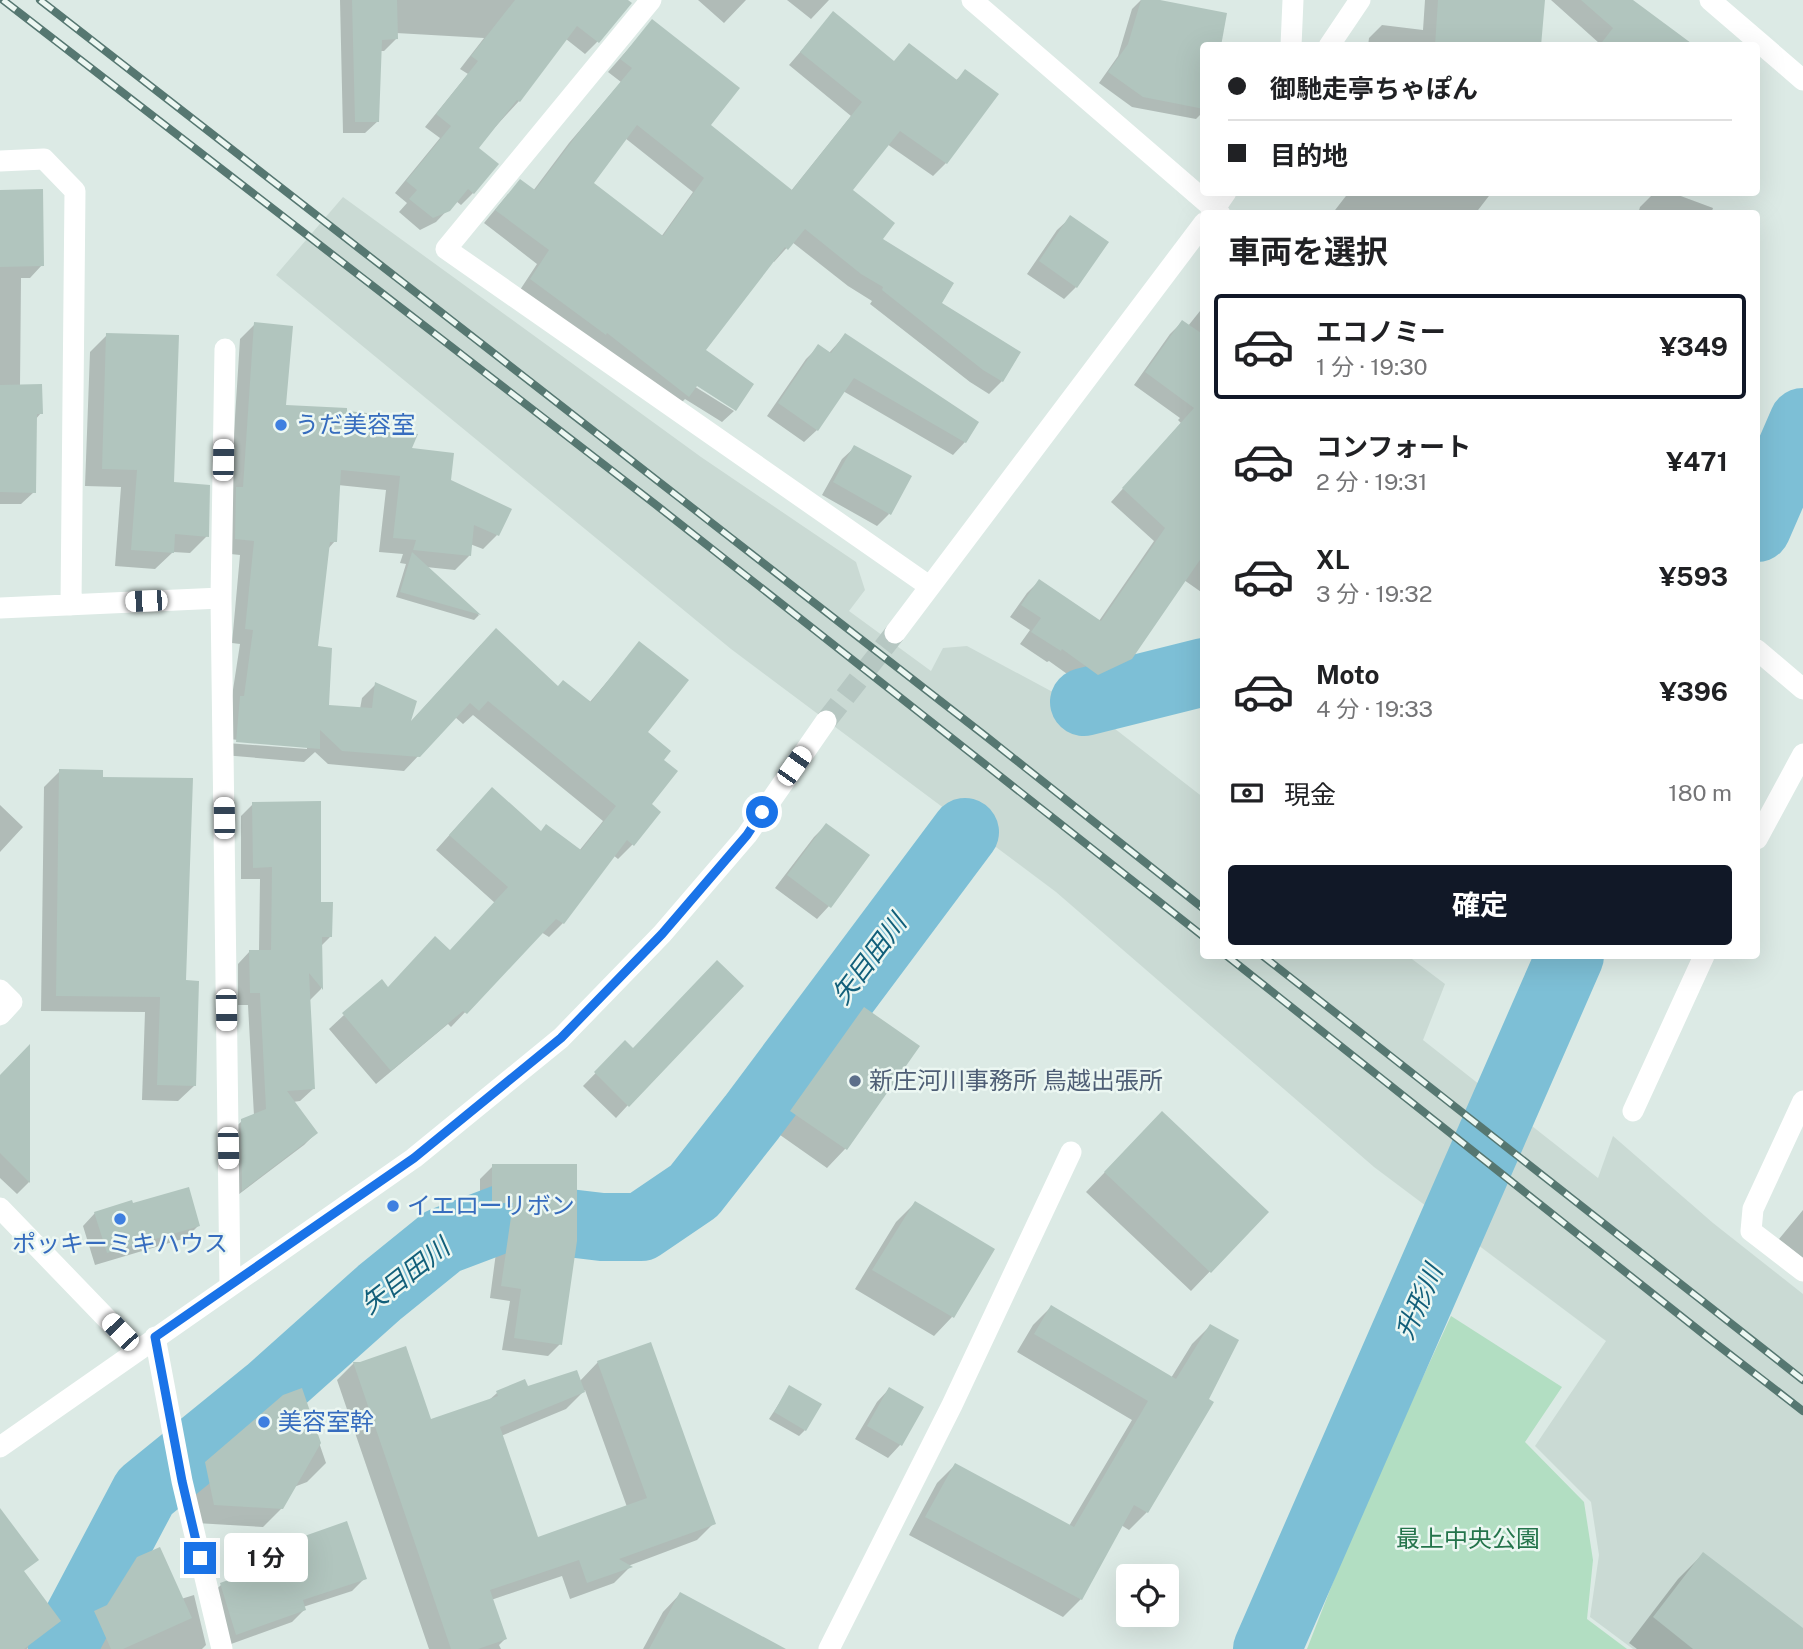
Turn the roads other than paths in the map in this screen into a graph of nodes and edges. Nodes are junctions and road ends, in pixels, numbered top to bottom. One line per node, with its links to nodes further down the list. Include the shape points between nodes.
1 (651, 0): 15 (street, via 446,249)
2 (972, 0): 12 (street)
3 (1293, 0): 6 (street)
4 (1360, 0): 7 (street)
5 (1710, 0): 8 (street)
6 (1291, 42)
7 (1332, 42)
8 (1759, 42)
9 (1760, 43): 10 (street)
10 (1803, 80)
11 (0, 161): 17 (street, via 44,159 75,191)
12 (1215, 210)
13 (1200, 230): 15 (street)
14 (225, 349): 16 (street)
15 (929, 586): 19 (street)
16 (221, 598): 17 (street); 33 (street)
17 (71, 605): 18 (street)
18 (0, 608)
19 (895, 633)
20 (1760, 653): 21 (street)
21 (1801, 687)
22 (826, 721): 33 (street, via 747,835 662,934 561,1038 414,1158)
23 (1803, 754): 24 (street)
24 (1760, 833)
25 (1703, 959): 29 (street)
26 (0, 990): 27 (street, via 12,1003)
27 (0, 1015)
28 (1803, 1101): 32 (street, via 1753,1209 1751,1231)
29 (1633, 1111)
30 (1071, 1152): 38 (street, via 953,1405)
31 (0, 1208): 35 (street)
32 (1803, 1270)
33 (230, 1285): 34 (street)
34 (155, 1337): 35 (street); 37 (street, via 182,1481)
35 (137, 1350): 36 (street)
36 (0, 1447)
37 (222, 1649)
38 (829, 1649)

